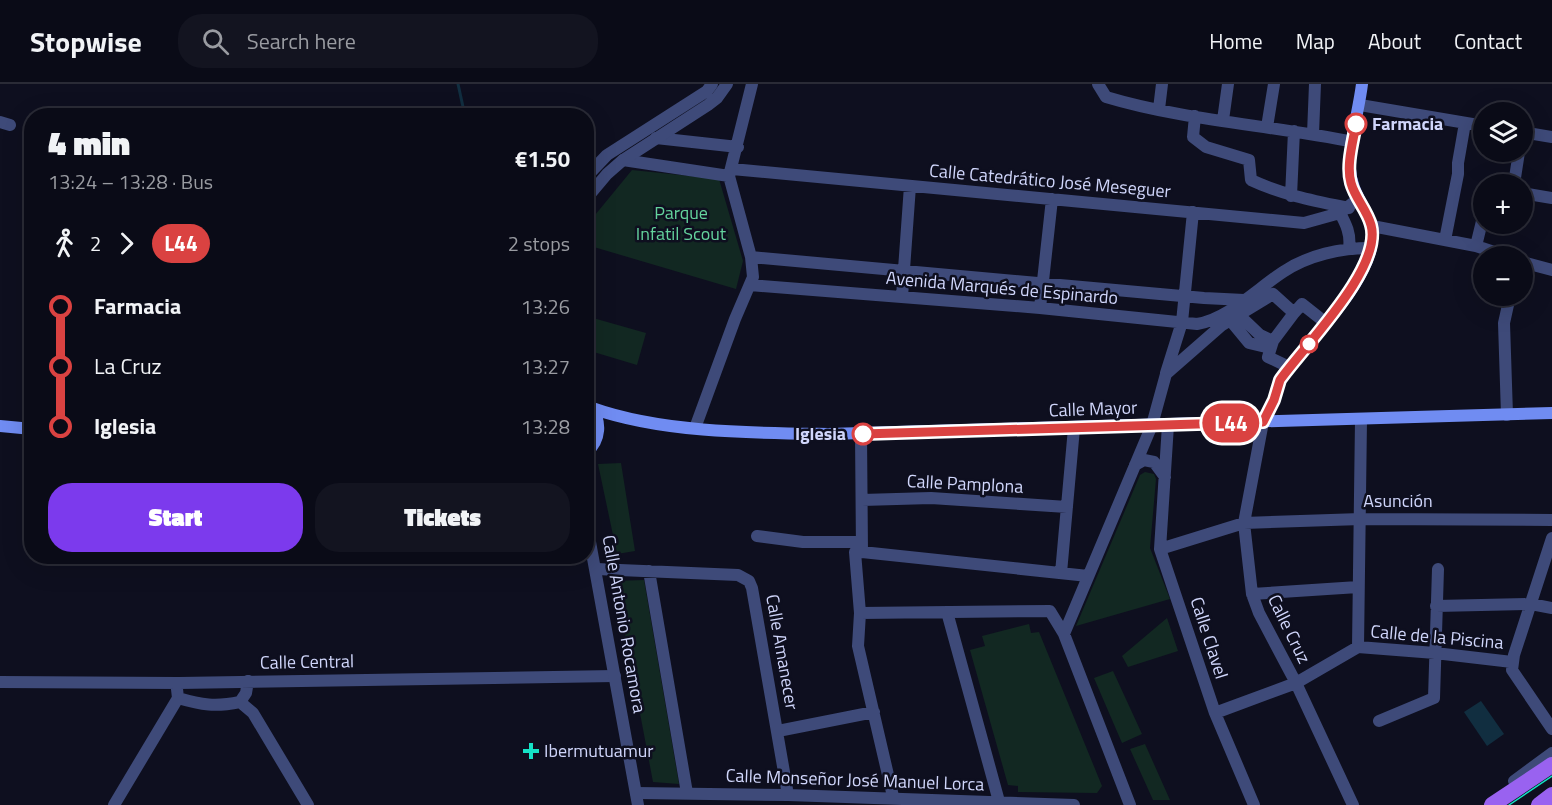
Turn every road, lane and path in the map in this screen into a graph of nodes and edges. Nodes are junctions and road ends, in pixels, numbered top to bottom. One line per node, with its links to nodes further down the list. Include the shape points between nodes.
1 (712, 84): 25 (street, via 607,155)
2 (727, 84): 20 (street, via 708,105)
3 (752, 84): 23 (street)
4 (1098, 84): 11 (street, via 1106,97)
5 (1162, 84): 11 (street)
6 (1228, 84): 13 (street)
7 (1274, 84): 16 (street)
8 (1315, 84): 18 (street)
9 (1362, 84): 10 (main road)
10 (1360, 105): 14 (street); 22 (main road)
11 (1159, 109): 12 (street)
12 (1195, 116): 13 (street); 30 (street, via 1193,137 1206,147 1249,160 1251,180)
13 (1223, 120): 16 (street)
14 (1465, 123): 15 (street); 37 (street)
15 (1473, 124)
16 (1267, 127): 17 (street)
17 (1294, 131): 18 (street); 30 (street)
18 (1313, 134): 22 (street)
19 (1533, 134): 21 (street)
20 (656, 138): 23 (street); 24 (street)
21 (1552, 138)
22 (1353, 142): 33 (main road)
23 (738, 147): 26 (street)
24 (623, 160): 26 (street, Calle Catedrático José Meseguer); 28 (street)
25 (594, 169)
26 (730, 173): 27 (street, Calle Catedrático José Meseguer); 41 (street)
27 (910, 186): 32 (street, Calle Catedrático José Meseguer); 44 (street)
28 (594, 189)
29 (1533, 195): 31 (street)
30 (1291, 196): 33 (street)
31 (1552, 198)
32 (1052, 199): 34 (street, Calle Catedrático José Meseguer); 45 (street)
33 (1349, 206): 34 (street, Calle Catedrático José Meseguer, via 1304,223); 35 (main road); 39 (street)
34 (1193, 212): 47 (street)
35 (1372, 226): 37 (street); 40 (main road)
36 (1479, 234): 38 (street)
37 (1445, 240): 38 (street)
38 (1476, 246)
39 (1349, 248): 40 (street, Avenida Marqués de Espinardo); 49 (street, Avenida Marqués de Espinardo, via 1301,262)
40 (1371, 248): 55 (main road, via 1356,281)
41 (752, 257): 44 (street, Avenida Marqués de Espinardo); 46 (street)
42 (1533, 265): 43 (street)
43 (1552, 270)
44 (904, 271): 45 (street, Avenida Marqués de Espinardo); 48 (street)
45 (1044, 283): 47 (street, Avenida Marqués de Espinardo); 51 (street)
46 (750, 285): 48 (street, Avenida Marqués de Espinardo); 70 (street)
47 (1185, 295): 49 (street, Avenida Marqués de Espinardo); 54 (street)
48 (902, 297): 51 (street, Avenida Marqués de Espinardo)
49 (1245, 300): 54 (street, Avenida Marqués de Espinardo, via 1206,322)
50 (1508, 306): 62 (street, via 1504,323)
51 (1040, 308): 54 (street, Avenida Marqués de Espinardo)
52 (1294, 313): 53 (street, via 1273,294); 55 (street, via 1302,303); 56 (street)
53 (1235, 318): 56 (street, via 1249,343); 58 (street)
54 (1182, 322): 58 (street)
55 (1326, 323): 57 (main road)
56 (1272, 345): 57 (street, via 1268,357)
57 (1289, 367): 65 (main road)
58 (1166, 374): 66 (street)
59 (594, 408): 64 (main road, Calle Mayor)
60 (1552, 413): 62 (main road, Calle Mayor)
61 (594, 414): 72 (main road)
62 (1507, 415): 63 (main road, Calle Mayor)
63 (1361, 420): 65 (main road, Calle Mayor); 79 (street)
64 (635, 421): 70 (main road, Calle Mayor); 72 (main road, Calle Mayor, via 616,423)
65 (1263, 422): 67 (main road, Calle Mayor); 81 (street, Calle Cruz)
66 (1152, 425): 67 (main road, Calle Mayor); 71 (main road, Calle Mayor); 75 (street)
67 (1168, 425): 76 (street, Calle Clavel)
68 (0, 426): 69 (main road)
69 (24, 428)
70 (695, 428): 73 (main road, Calle Mayor, via 774,434)
71 (1074, 428): 73 (main road, Calle Mayor); 78 (street)
72 (598, 433): 74 (main road)
73 (861, 434): 77 (street)
74 (594, 446)
75 (1135, 465): 76 (street, via 1144,460 1154,462); 91 (street)
76 (1165, 477): 85 (street, Calle Clavel)
77 (862, 500): 78 (street, Calle Pamplona, via 931,498); 84 (street)
78 (1067, 507): 90 (street)
79 (1361, 519): 80 (street, Asunción); 81 (street, Asunción); 92 (street)
80 (1552, 520)
81 (1244, 524): 85 (street, Asunción); 93 (street, Calle Cruz)
82 (757, 536): 84 (street)
83 (1552, 538): 94 (street)
84 (862, 547): 90 (street); 100 (street, via 855,552)
85 (1160, 549): 113 (street, Calle Clavel)
86 (594, 559): 87 (street, Calle Antonio Rocamora)
87 (596, 569): 89 (street); 105 (street, Calle Antonio Rocamora)
88 (1438, 569): 95 (street)
89 (649, 571): 116 (street, Calle Amanecer, via 738,575 749,581); 119 (street)
90 (1061, 573): 91 (street)
91 (1088, 576): 98 (street)
92 (1358, 587): 93 (street); 102 (street)
93 (1252, 594): 109 (street, Calle Cruz)
94 (1532, 604): 95 (street); 96 (street); 104 (street)
95 (1436, 606): 103 (street)
96 (1552, 608)
97 (1050, 611): 98 (street); 99 (street); 101 (street)
98 (1074, 611): 101 (street)
99 (947, 612): 100 (street); 124 (street)
100 (860, 613): 112 (street, via 858,646)
101 (1064, 633): 128 (street)
102 (1358, 648): 103 (street, Calle de la Piscina); 109 (street)
103 (1435, 653): 104 (street, Calle de la Piscina); 114 (street, via 1434,698)
104 (1512, 662): 115 (street, via 1512,670)
105 (615, 676): 106 (street, Calle Central); 122 (street, Calle Antonio Rocamora)
106 (248, 681): 108 (street, Calle Central); 111 (street)
107 (0, 682): 108 (street, Calle Central)
108 (179, 683): 110 (street)
109 (1296, 683): 113 (street); 130 (street, Calle Cruz)
110 (178, 698): 111 (street, via 200,705); 125 (street)
111 (240, 702): 126 (street, via 254,713)
112 (874, 712): 116 (street); 123 (street)
113 (1215, 713): 129 (street, Calle Clavel)
114 (1378, 721)
115 (1552, 729)
116 (778, 732): 120 (street, Calle Amanecer)
117 (1552, 753): 131 (street)
118 (1552, 765): 132 (main road)
119 (687, 793): 120 (street, Calle Monseñor José Manuel Lorca); 122 (street, Calle Monseñor José Manuel Lorca)
120 (788, 795): 123 (street, Calle Monseñor José Manuel Lorca)
121 (1552, 795): 133 (main road)
122 (637, 799)
123 (895, 803): 124 (street, Calle Monseñor José Manuel Lorca)
124 (1000, 804): 127 (street, Calle Monseñor José Manuel Lorca)
125 (114, 805)
126 (309, 805)
127 (1074, 805)
128 (1130, 805)
129 (1254, 805)
130 (1353, 805)
131 (1486, 805)
132 (1492, 805)
133 (1539, 805)

